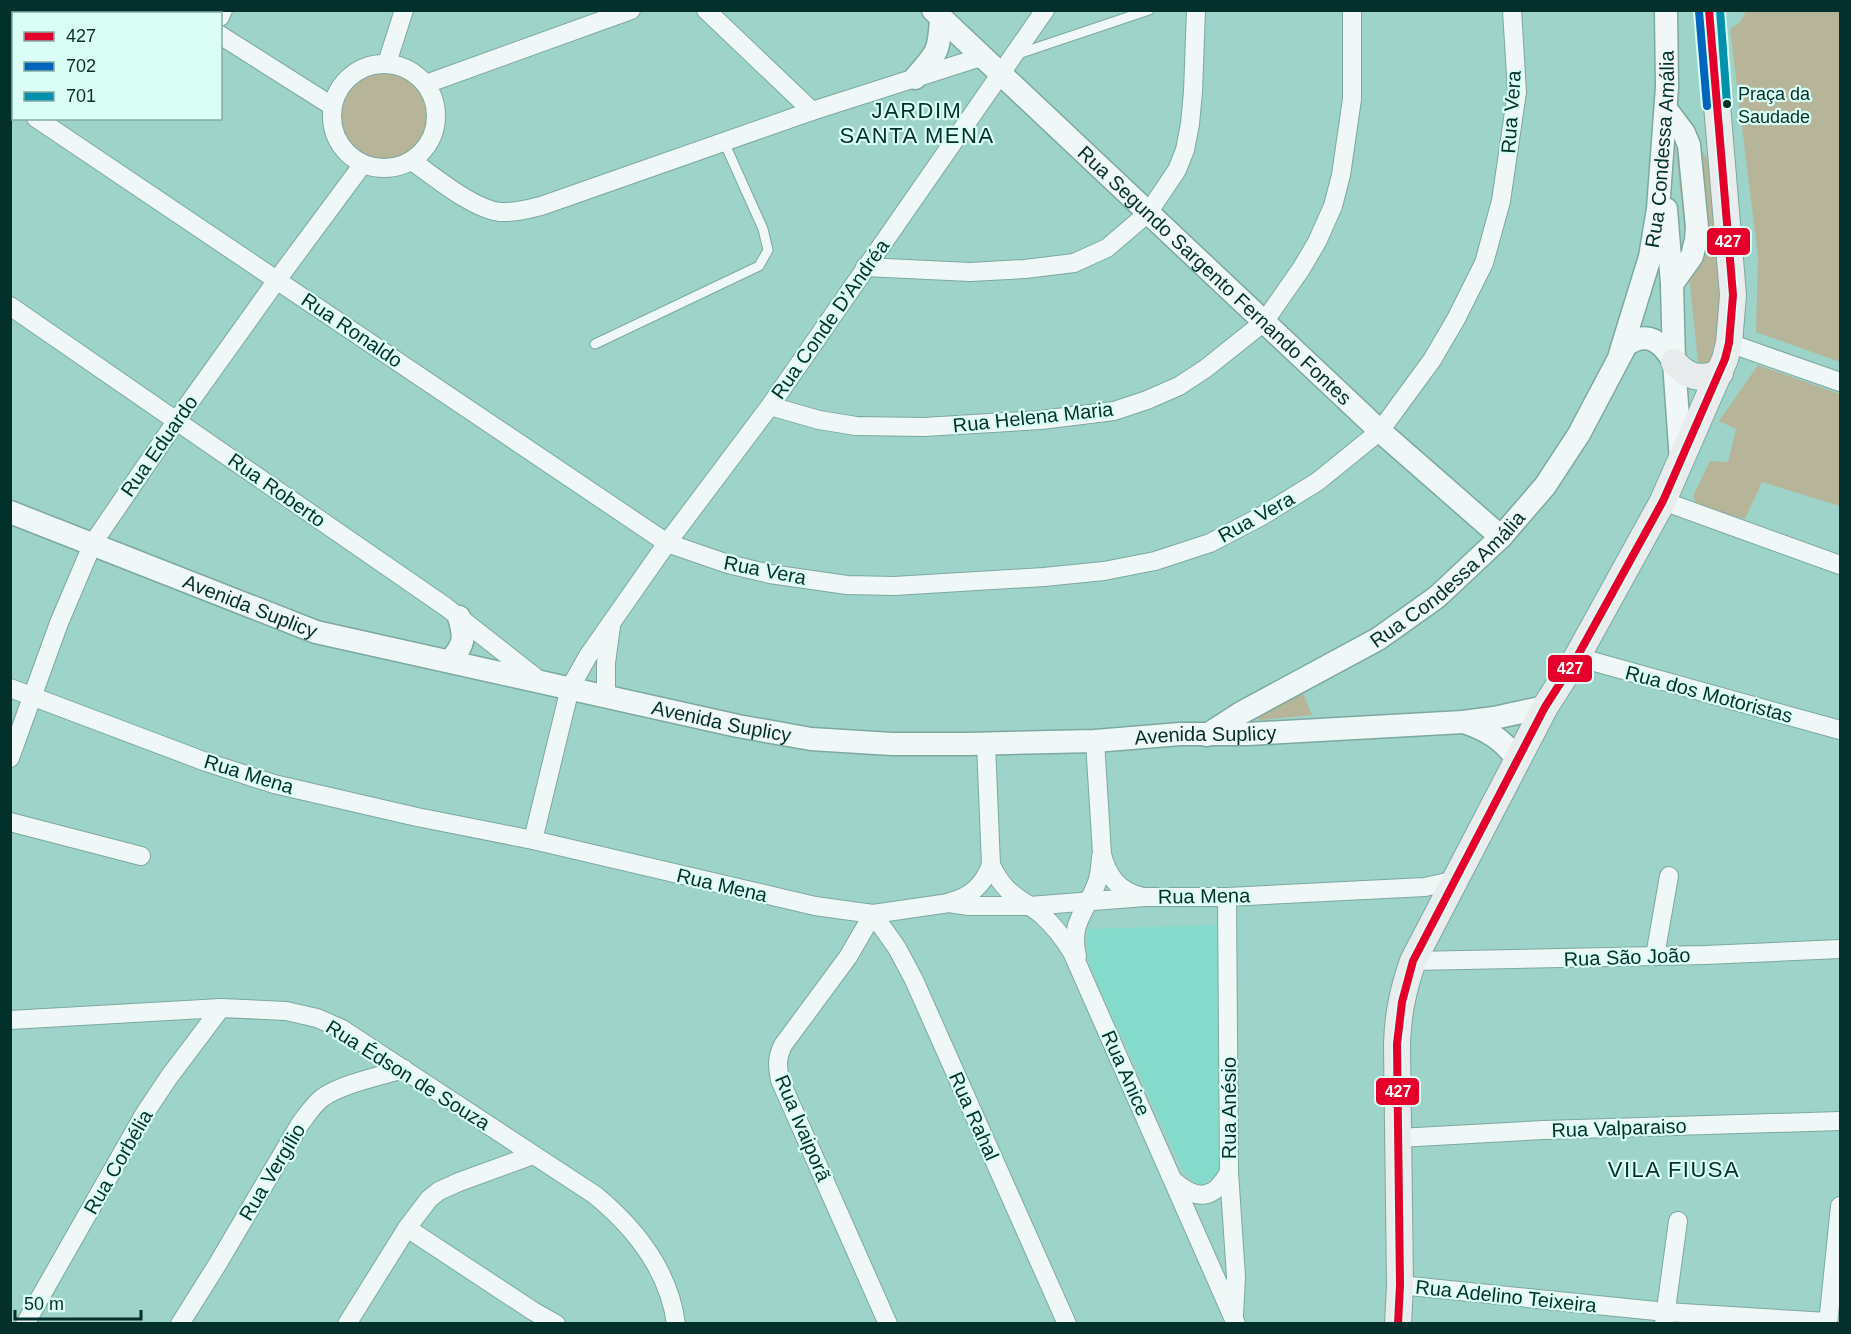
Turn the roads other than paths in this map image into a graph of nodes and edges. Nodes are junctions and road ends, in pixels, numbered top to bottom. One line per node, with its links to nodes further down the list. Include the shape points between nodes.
1 (404, 10): 14 (street)
2 (631, 10): 17 (street)
3 (706, 10): 20 (street)
4 (1045, 10): 15 (street, Rua Conde D'Andréa)
5 (1149, 10): 15 (lane)
6 (1196, 10): 26 (street, via 1193,92 1185,150 1177,170)
7 (1352, 10): 31 (street, Rua Helena Maria, via 1352,99 1333,206 1301,269)
8 (1512, 10): 40 (street, Rua Vera, via 1516,92 1501,201 1484,263 1432,360)
9 (1666, 10): 19 (street, Rua Condessa Amália)
10 (1709, 10): 32 (main road, via 1732,295)
11 (937, 15): 13 (street, Rua Segundo Sargento Fernando Fontes); 16 (street, via 938,51)
12 (222, 36): 18 (street)
13 (981, 57): 15 (street, Rua Segundo Sargento Fernando Fontes); 16 (street)
14 (387, 63): 17 (street, via 409,69); 18 (street, via 368,65 351,74 339,88)
15 (1007, 64): 26 (street, Rua Segundo Sargento Fernando Fontes); 27 (street, Rua Conde D'Andréa)
16 (915, 78): 20 (street)
17 (426, 84): 24 (street, via 435,104 436,126 427,146)
18 (332, 106): 25 (street, via 337,141 348,155)
19 (1666, 110): 23 (street, Rua Condessa Amália); 29 (street, via 1689,145 1697,227 1692,256)
20 (812, 111): 22 (street)
21 (39, 120): 28 (street, Rua Ronaldo)
22 (724, 142): 24 (street, via 520,211 500,212 478,206); 33 (lane, via 763,229 768,250 759,266)
23 (1663, 160): 29 (street); 34 (street, Rua Condessa Amália, via 1650,257)
24 (412, 161): 25 (street, via 388,169)
25 (363, 164): 28 (street, Rua Eduardo)
26 (1148, 213): 27 (street, via 1107,248 1074,263 970,272); 31 (street, Rua Segundo Sargento Fernando Fontes)
27 (865, 267): 38 (street, Rua Conde D'Andréa)
28 (277, 280): 39 (street, Rua Eduardo); 46 (street, Rua Ronaldo)
29 (1672, 284): 35 (street)
30 (10, 306): 39 (street, Rua Roberto)
31 (1264, 322): 38 (street, Rua Helena Maria, via 1179,386 1114,411 1041,420 912,427 819,420); 40 (street, Rua Segundo Sargento Fernando Fontes)
32 (1729, 343): 36 (main road); 37 (street)
33 (595, 344)
34 (1619, 355): 35 (street, Rua Condessa Amália, via 1631,341 1648,338 1662,346); 44 (street, Rua Condessa Amália, via 1579,434 1545,486)
35 (1674, 362): 36 (main road, via 1693,376); 41 (street)
36 (1720, 373): 41 (main road)
37 (1840, 382)
38 (770, 406): 46 (street, Rua Conde D'Andréa)
39 (177, 420): 45 (street, Rua Eduardo); 48 (street, Rua Roberto)
40 (1380, 431): 44 (street, Rua Segundo Sargento Fernando Fontes); 46 (street, Rua Vera, via 1317,482 1210,543 1155,561 1104,571 894,586 847,585 759,572)
41 (1681, 461): 42 (main road)
42 (1663, 501): 47 (street); 50 (main road)
43 (10, 512): 45 (street, Avenida Suplicy)
44 (1501, 537): 60 (street, Rua Condessa Amália, via 1437,597 1378,639 1241,712)
45 (93, 543): 51 (street, Avenida Suplicy, via 316,632); 56 (street, Rua Eduardo)
46 (667, 543): 49 (street, Rua Conde D'Andréa)
47 (1840, 565)
48 (459, 617): 51 (street, via 463,642); 52 (street, Rua Roberto)
49 (611, 624): 54 (street, Rua Conde D'Andréa); 55 (street, Rua Conde D'Andréa)
50 (1577, 657): 57 (main road); 59 (street, Rua dos Motoristas)
51 (450, 661): 52 (street, Avenida Suplicy)
52 (539, 680): 54 (street, Avenida Suplicy)
53 (10, 688): 56 (street, Rua Mena)
54 (570, 688): 55 (street, Avenida Suplicy); 66 (street, Rua Conde D'Andréa)
55 (606, 695): 62 (street, Avenida Suplicy, via 811,739)
56 (32, 696): 63 (street, Rua Eduardo); 66 (street, Rua Mena, via 274,784)
57 (1545, 707): 58 (street, Avenida Suplicy); 64 (main road)
58 (1463, 722): 60 (street, Avenida Suplicy); 64 (street, Avenida Suplicy, via 1491,733)
59 (1840, 730)
60 (1208, 735): 61 (street, Avenida Suplicy)
61 (1095, 741): 62 (street, Avenida Suplicy); 67 (street)
62 (986, 744): 69 (street)
63 (10, 758)
64 (1518, 760): 71 (main road)
65 (10, 822): 68 (street)
66 (532, 840): 77 (street, Rua Mena, via 815,906)
67 (1102, 854): 72 (street, via 1116,883); 74 (street, Rua Anice, via 1099,878)
68 (141, 856)
69 (991, 866): 75 (street, via 980,886); 76 (street, Rua Anice, via 1006,889)
70 (1670, 876): 79 (street)
71 (1456, 880): 73 (street, Rua Mena, via 1425,887); 80 (main road)
72 (1144, 897): 73 (street, Rua Mena); 74 (street, Rua Mena)
73 (1227, 897): 88 (street, Rua Anésio)
74 (1088, 902): 76 (street, Rua Mena); 81 (street, Rua Anice, via 1076,933)
75 (949, 903): 76 (street, Rua Mena); 77 (street, Rua Mena)
76 (1029, 906): 81 (street, Rua Anice, via 1054,926)
77 (873, 914): 102 (street, Rua Ivaiporã, via 848,957 783,1045 777,1066); 103 (street, Rua Rahal, via 914,980)
78 (1840, 949): 79 (street, Rua São João)
79 (1655, 956): 80 (street, Rua São João)
80 (1413, 961): 86 (main road, via 1398,1018)
81 (1080, 967): 89 (street, Rua Anice)
82 (221, 1008): 83 (street, Rua Édson de Souza); 84 (street, Rua Édson de Souza, via 286,1011 317,1018 342,1029); 97 (street, Rua Corbélia, via 145,1113)
83 (10, 1020)
84 (404, 1069): 87 (street, Rua Édson de Souza); 98 (street, Rua Vergílio, via 339,1089 312,1107)
85 (1840, 1121): 86 (street, Rua Valparaiso)
86 (1398, 1138): 93 (main road)
87 (533, 1155): 92 (street, via 439,1191); 101 (street, Rua Édson de Souza, via 595,1195 633,1230 666,1284)
88 (1229, 1172): 89 (street, via 1220,1186 1202,1195 1185,1191); 96 (street, Rua Anésio, via 1236,1277)
89 (1173, 1180): 96 (street, Rua Anice)
90 (1840, 1206): 105 (street)
91 (1678, 1221): 95 (street)
92 (407, 1228): 94 (street); 99 (street)
93 (1400, 1285): 95 (street, Rua Adelino Teixeira); 104 (main road)
94 (529, 1317): 100 (street)
95 (1665, 1318): 105 (street, Rua Adelino Teixeira)
96 (1231, 1322)
97 (26, 1323)
98 (180, 1323)
99 (347, 1323)
100 (556, 1323)
101 (676, 1323)
102 (888, 1323)
103 (1066, 1323)
104 (1398, 1323)
105 (1828, 1323)

